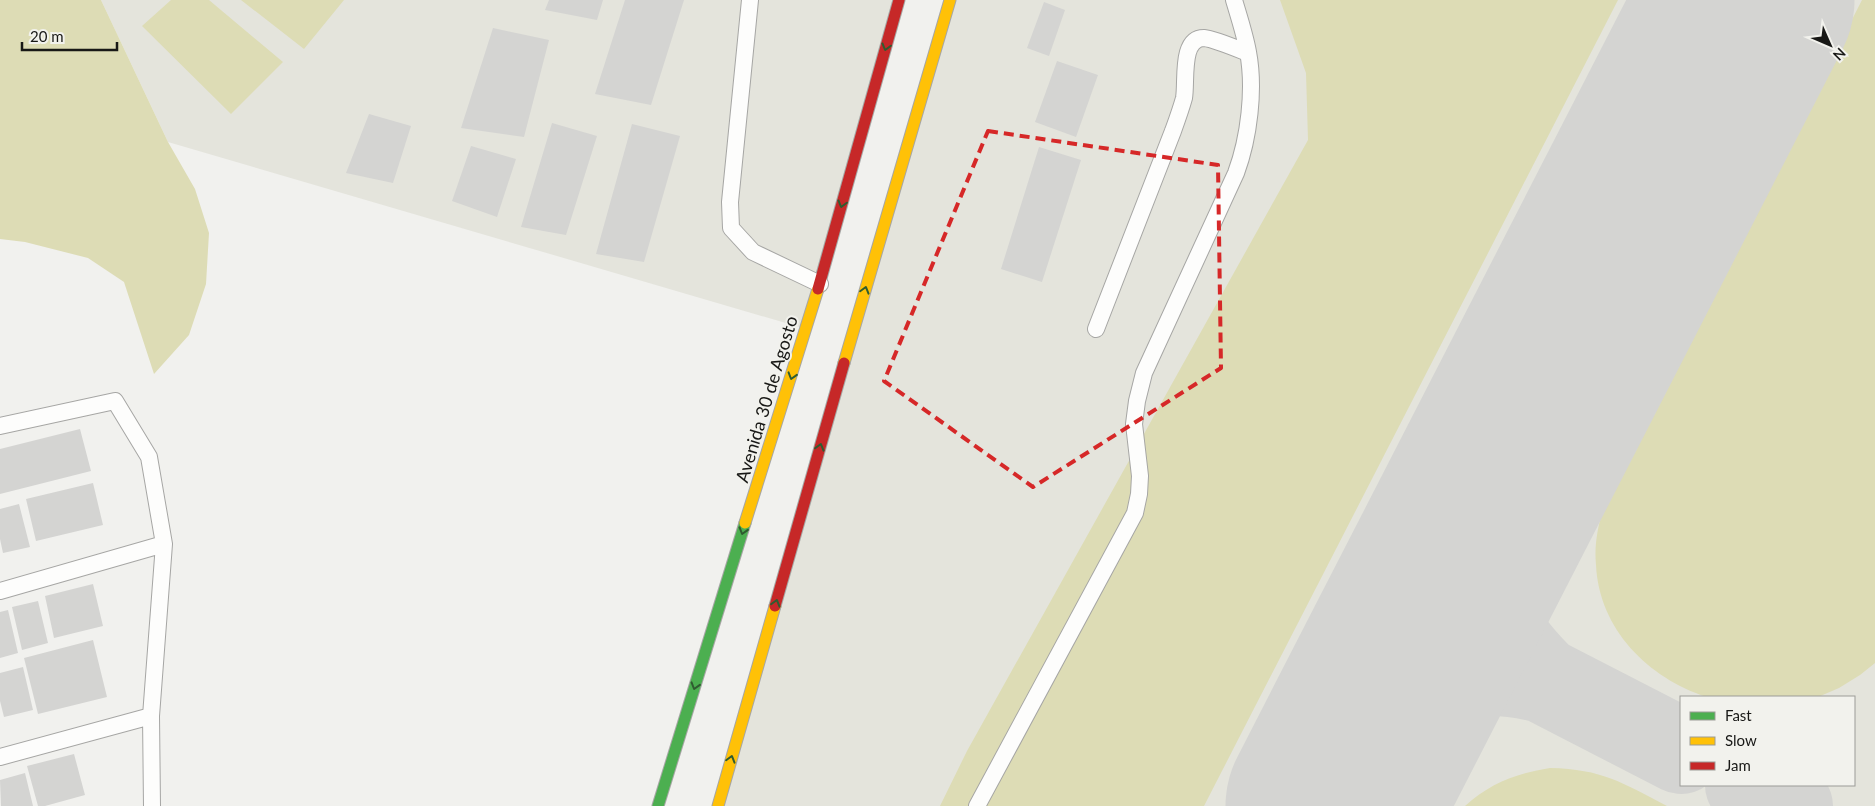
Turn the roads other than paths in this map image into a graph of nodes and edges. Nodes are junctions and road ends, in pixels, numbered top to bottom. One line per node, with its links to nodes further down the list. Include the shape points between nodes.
1 (750, 0): 6 (lane, via 730,202 731,228 753,252)
2 (899, 0): 6 (main road, Avenida 30 de Agosto, one-way to 6)
3 (950, 0): 15 (main road, one-way to 3)
4 (1234, 0): 5 (lane)
5 (1248, 53): 7 (lane, via 1205,38 1191,45 1187,54 1184,97 1173,131); 16 (lane, via 1250,100 1244,152 1144,373 1137,400 1134,424 1140,476 1135,513)
6 (820, 284): 14 (main road, Avenida 30 de Agosto, one-way to 14)
7 (1096, 329)
8 (0, 426): 9 (lane, via 115,401 149,457)
9 (164, 544): 10 (lane); 11 (lane)
10 (0, 591)
11 (151, 716): 12 (lane); 13 (lane)
12 (0, 757)
13 (152, 806)
14 (658, 806)
15 (718, 806)
16 (977, 806)

